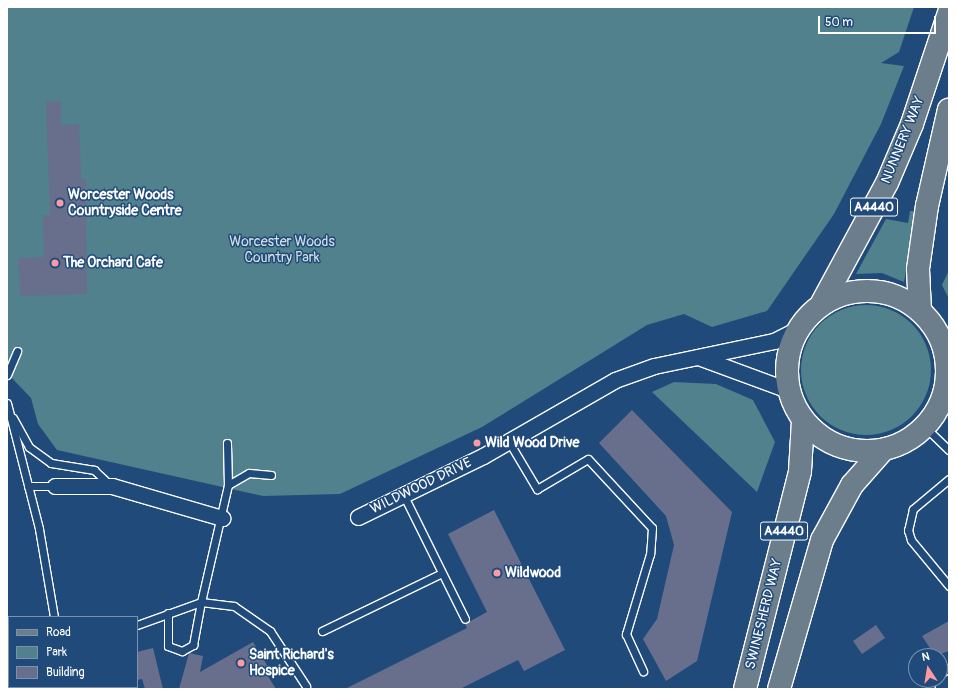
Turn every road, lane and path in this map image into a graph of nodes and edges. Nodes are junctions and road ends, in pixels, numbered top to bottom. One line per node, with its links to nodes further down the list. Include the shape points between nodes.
1 (949, 13): 3 (main road, NUNNERY WAY / A4440, via 912,124 887,182)
2 (949, 109): 4 (main road, via 927,206 918,269)
3 (822, 303): 4 (main road, via 841,294 883,291 903,298); 5 (main road)
4 (920, 310): 6 (main road)
5 (796, 330): 8 (street, WILDWOOD DRIVE, via 774,341); 10 (main road, via 786,361)
6 (944, 336): 11 (main road, via 947,358)
7 (17, 351): 9 (lane)
8 (701, 358): 10 (street, WILDWOOD DRIVE); 15 (street, WILDWOOD DRIVE, via 654,366 615,380)
9 (7, 375)
10 (788, 390): 13 (main road)
11 (945, 399): 14 (main road)
12 (7, 405): 22 (lane); 24 (lane, via 28,447 51,463 94,470)
13 (803, 421): 17 (main road, via 822,439 841,448); 39 (main road, SWINESHERD WAY / A4440, via 800,471)
14 (925, 427): 17 (main road, via 897,445); 18 (lane)
15 (509, 442): 25 (street, WILDWOOD DRIVE); 37 (lane, via 536,488 588,460 652,528 650,554 626,634)
16 (227, 443): 21 (lane)
17 (883, 450): 28 (main road, A4440, via 852,485)
18 (949, 450)
19 (271, 475): 21 (lane, via 248,473)
20 (949, 479): 30 (lane, via 913,509 908,530 911,540)
21 (228, 485): 27 (lane)
22 (28, 486): 23 (lane); 33 (lane, via 39,529)
23 (55, 486): 24 (street)
24 (112, 486): 27 (street)
25 (404, 496): 26 (street, WILDWOOD DRIVE); 29 (lane)
26 (358, 517)
27 (222, 518): 31 (lane)
28 (815, 560): 40 (main road, A4440); 41 (main road)
29 (442, 573): 34 (lane); 36 (lane)
30 (949, 586)
31 (201, 602): 32 (lane); 32 (lane, via 193,645 182,650 168,646); 38 (lane, via 234,606 270,631)
32 (168, 613): 35 (lane)
33 (54, 616)
34 (465, 619)
35 (138, 624)
36 (322, 631)
37 (643, 671)
38 (306, 686)
39 (745, 689)
40 (779, 689)
41 (785, 689)

